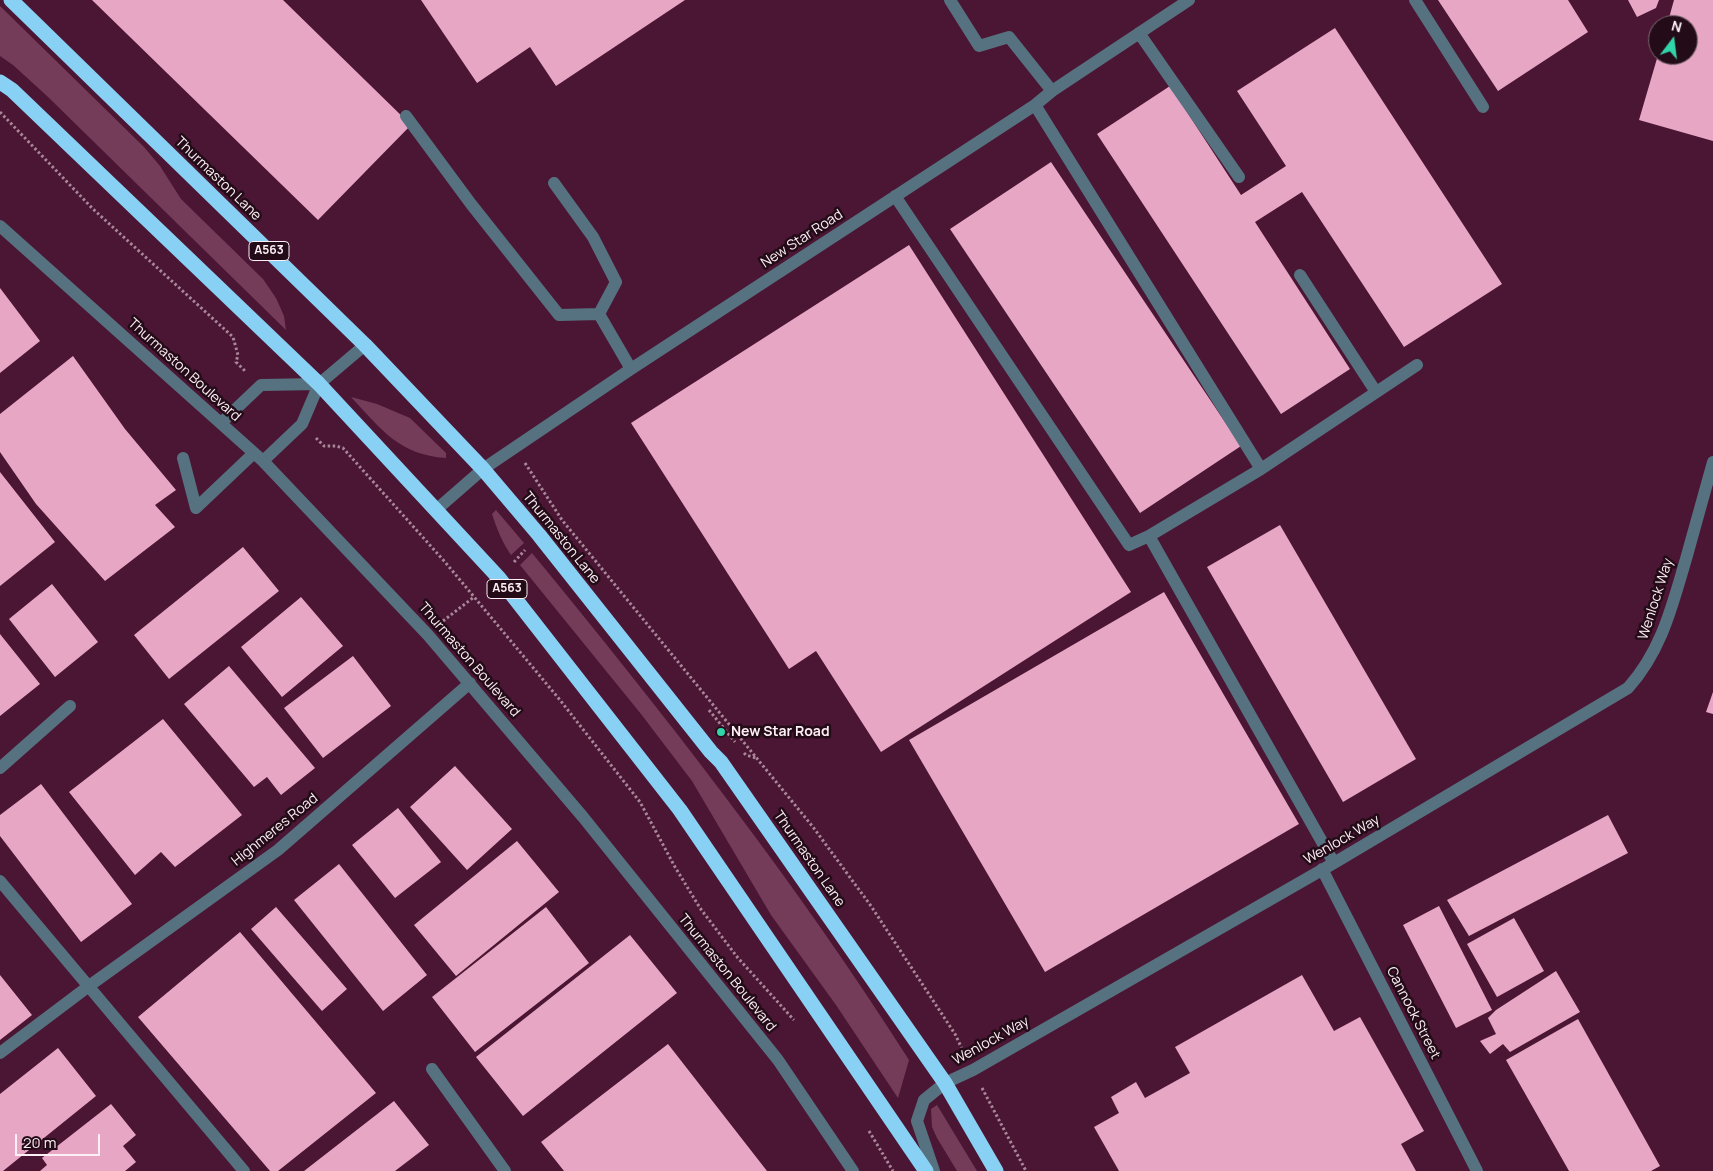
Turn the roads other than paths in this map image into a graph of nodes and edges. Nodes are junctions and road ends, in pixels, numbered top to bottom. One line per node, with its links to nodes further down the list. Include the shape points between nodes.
1 (10, 0): 17 (highway, Thurmaston Lane / A563)
2 (950, 0): 7 (street, via 979,46 1009,36)
3 (1189, 0): 5 (street, New Star Road)
4 (1415, 0): 9 (street)
5 (1139, 33): 7 (street, New Star Road); 11 (street)
6 (0, 82): 20 (highway, A563)
7 (1052, 91): 8 (street, New Star Road)
8 (1035, 104): 13 (street, New Star Road); 27 (street)
9 (1483, 107)
10 (406, 116): 16 (street, via 559,315)
11 (1239, 177)
12 (554, 183): 16 (street, via 592,237 616,282)
13 (894, 196): 19 (street, New Star Road); 29 (street, via 1129,545)
14 (0, 226): 22 (street, Thurmaston Boulevard)
15 (1300, 275): 21 (street)
16 (599, 314): 19 (street)
17 (365, 346): 20 (street); 26 (highway, Thurmaston Lane / A563)
18 (1417, 365): 21 (street)
19 (631, 369): 26 (street, New Star Road)
20 (319, 384): 22 (street, via 261,385); 23 (street, via 302,424); 28 (highway, A563)
21 (1376, 392): 27 (street)
22 (221, 423): 23 (street, Thurmaston Boulevard)
23 (259, 457): 24 (street, via 196,508); 30 (street, Thurmaston Boulevard)
24 (183, 458)
25 (1713, 462): 33 (street, Wenlock Way, via 1669,619 1654,653 1628,688)
26 (483, 469): 28 (street, New Star Road); 38 (highway, Thurmaston Lane / A563, via 721,762)
27 (1261, 469): 29 (street)
28 (436, 510): 42 (highway, A563, via 499,578 680,810)
29 (1149, 536): 33 (street, Cannock Street)
30 (470, 683): 35 (street, Highmeres Road, via 278,850); 41 (street, Thurmaston Boulevard, via 583,817 778,1060)
31 (70, 706): 32 (street)
32 (0, 768)
33 (1328, 866): 38 (street, Wenlock Way); 45 (street, Cannock Street)
34 (0, 881): 35 (street)
35 (88, 986): 36 (street, Highmeres Road); 39 (street)
36 (0, 1053)
37 (432, 1069): 40 (street)
38 (945, 1083): 43 (street, Wenlock Way, via 924,1100 917,1121); 44 (highway, Thurmaston Lane / A563)
39 (244, 1171)
40 (505, 1171)
41 (853, 1171)
42 (926, 1171)
43 (934, 1171)
44 (996, 1171)
45 (1477, 1171)

